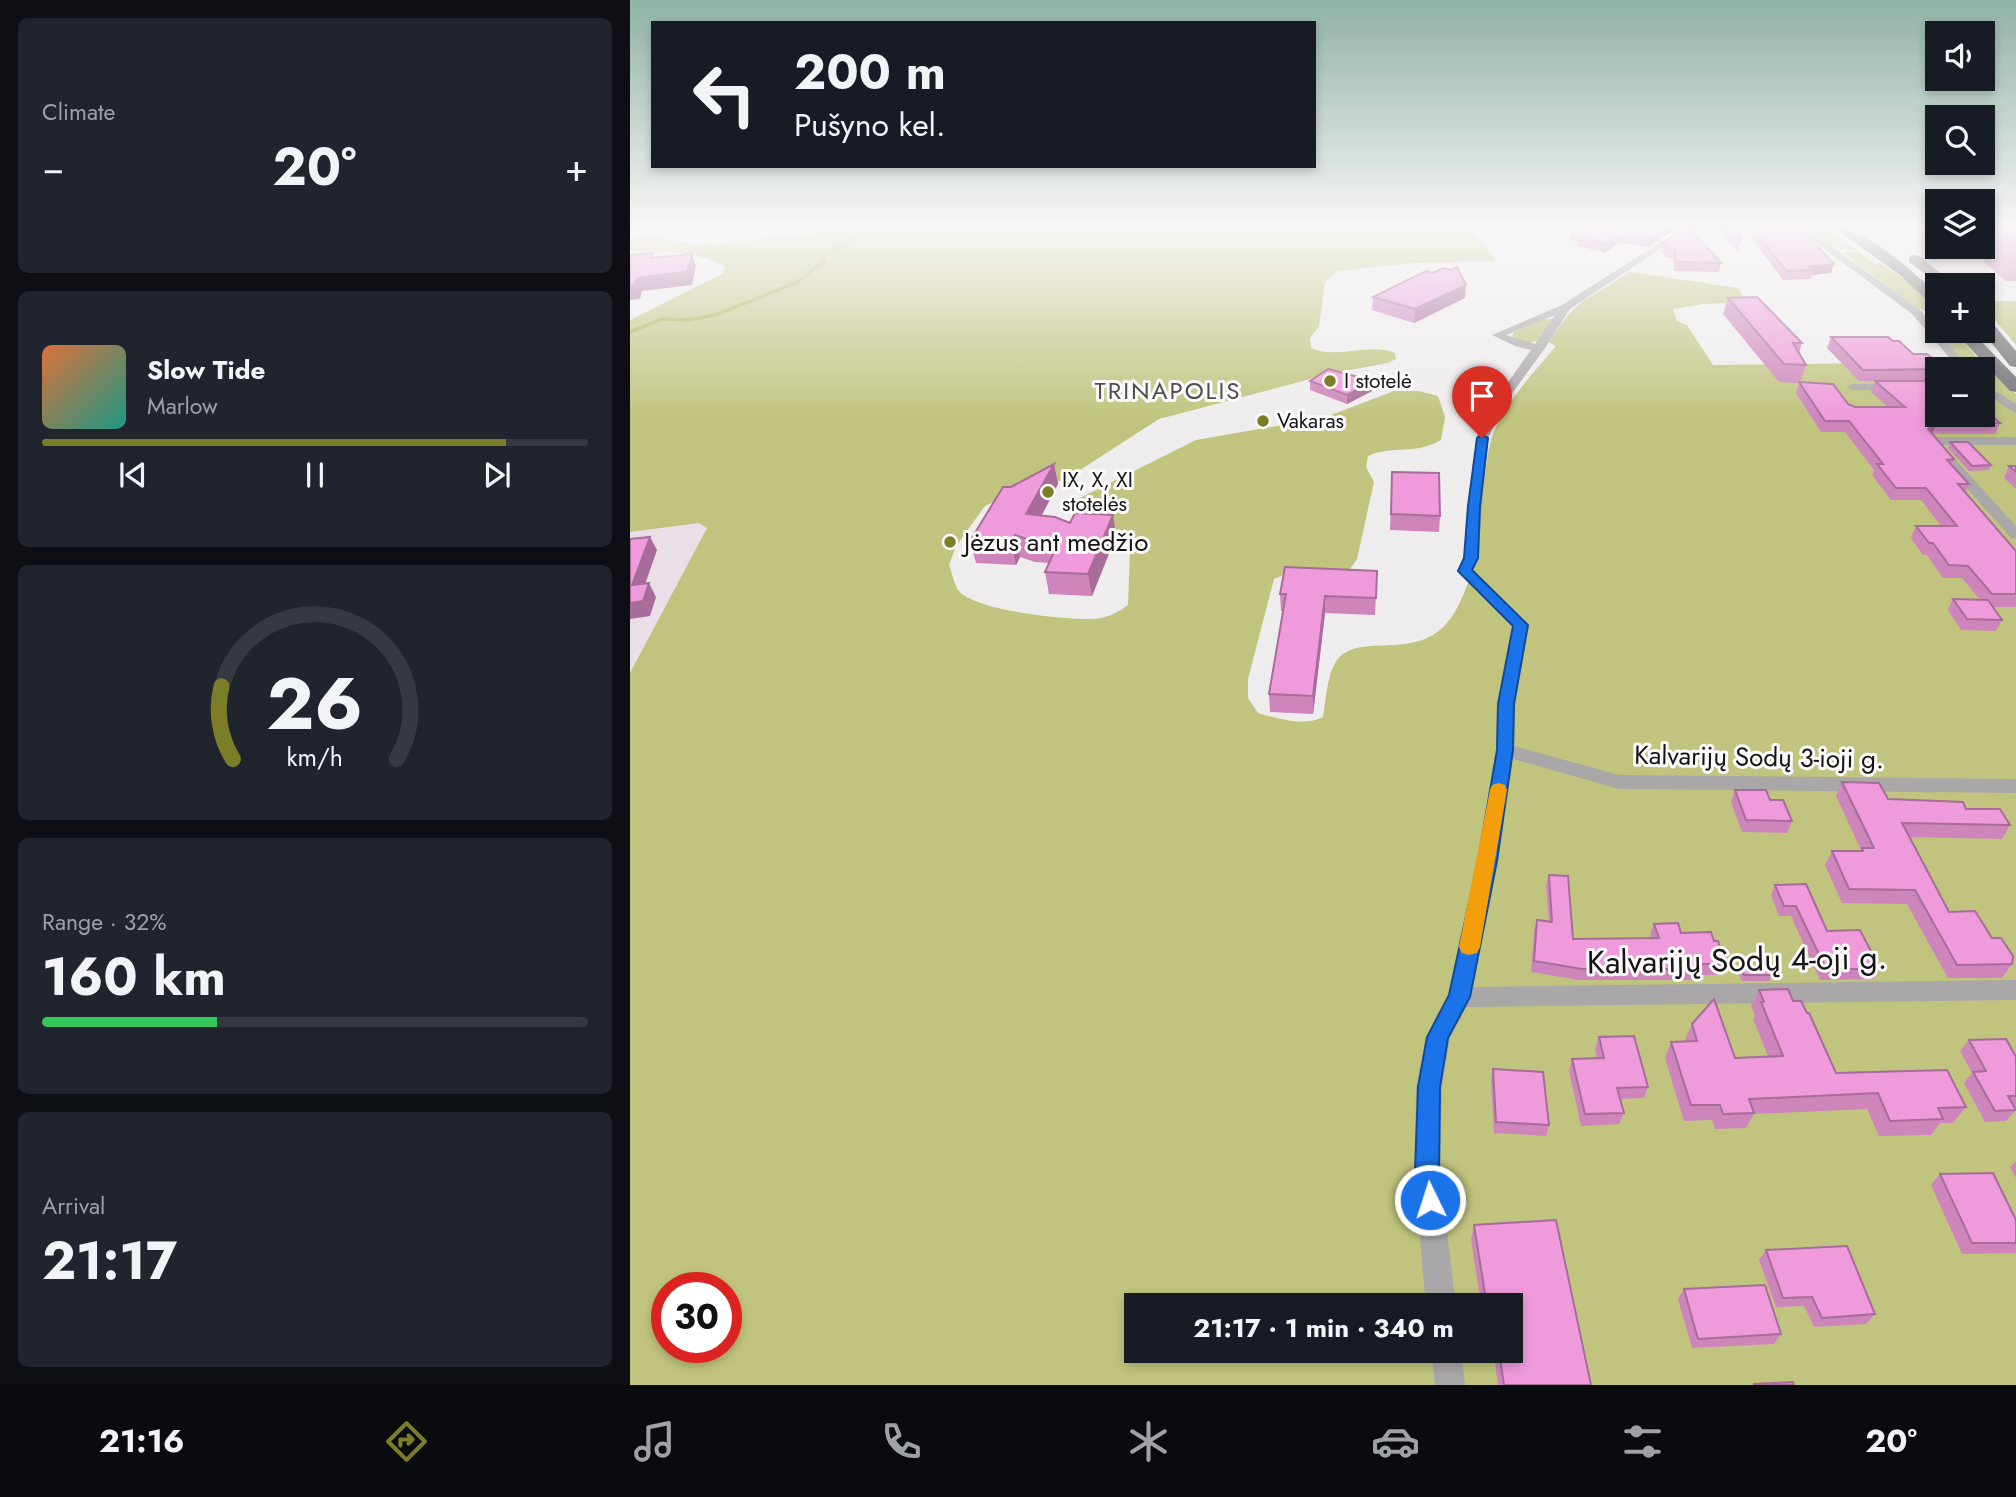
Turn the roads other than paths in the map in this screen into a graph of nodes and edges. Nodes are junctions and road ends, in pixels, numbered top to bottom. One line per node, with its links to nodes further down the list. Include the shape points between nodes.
1 (1591, 291): 3 (street)
2 (1887, 291): 4 (street)
3 (1566, 307): 8 (street); 8 (street, via 1497,335)
4 (1916, 312): 5 (street); 9 (street)
5 (1925, 312)
6 (1995, 337): 10 (main road)
7 (1974, 343): 13 (main road)
8 (1540, 348): 18 (street, via 1497,406 1482,438 1471,558 1465,571 1521,625 1506,704)
9 (1955, 357)
10 (2016, 362)
11 (1925, 386): 12 (street)
12 (1852, 387)
13 (2016, 387)
14 (1995, 395): 15 (street)
15 (2016, 410)
16 (2016, 441): 17 (street, via 1932,441)
17 (2016, 535)
18 (1505, 750): 19 (street, Kalvarijų Sodų 3-ioji g., via 1619,782); 21 (street)
19 (2016, 786)
20 (2016, 990): 21 (street, Kalvarijų Sodų 4-oji g.)
21 (1459, 997): 22 (street, via 1438,1037 1429,1087 1427,1174)
22 (1440, 1293)
23 (1447, 1363): 24 (street)
24 (1450, 1385)

